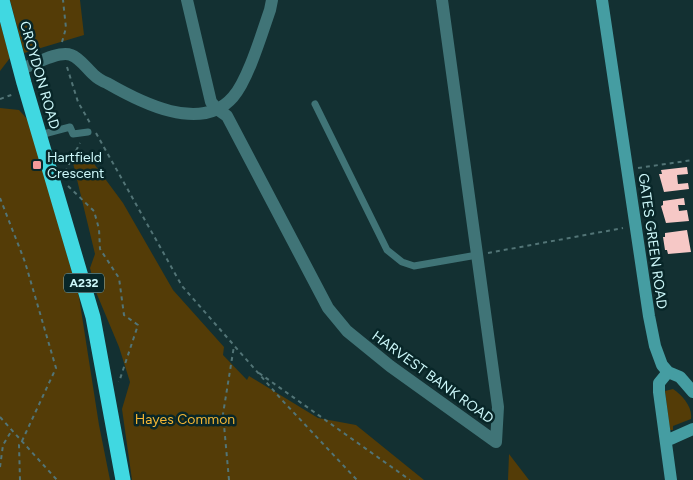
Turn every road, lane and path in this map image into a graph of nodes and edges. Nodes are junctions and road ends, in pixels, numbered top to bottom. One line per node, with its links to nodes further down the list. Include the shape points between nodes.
1 (2, 0): 9 (highway, CROYDON ROAD / A232)
2 (63, 0): 7 (path)
3 (187, 0): 13 (street, via 211,102)
4 (272, 0): 13 (street, via 248,68 234,96)
5 (442, 0): 23 (street, HARVEST BANK ROAD)
6 (602, 0): 18 (street, GATES GREEN ROAD)
7 (66, 28)
8 (63, 54): 9 (street); 13 (street, via 71,55 96,77 129,96 165,110 201,114); 14 (path, via 78,102)
9 (21, 69): 16 (highway, CROYDON ROAD / A232)
10 (20, 92): 11 (path)
11 (0, 99)
12 (315, 104): 23 (lane, via 387,250 402,262 414,266)
13 (217, 109): 23 (street, HARVEST BANK ROAD, via 227,116 328,308 347,332 496,442 498,407)
14 (90, 123)
15 (89, 131): 16 (lane, via 74,134 70,127); 19 (path); 24 (path, via 182,286)
16 (40, 135): 37 (highway, CROYDON ROAD / A232, via 94,317)
17 (693, 160): 18 (path)
18 (627, 170): 22 (street, GATES GREEN ROAD)
19 (61, 179)
20 (68, 185): 27 (path, via 94,211 100,248 119,278 124,314 138,325)
21 (0, 198): 32 (path, via 25,262 56,368)
22 (635, 226): 23 (path); 26 (street, GATES GREEN ROAD, via 655,346)
23 (477, 255)
24 (234, 346): 25 (path); 38 (path, via 223,414)
25 (256, 370): 39 (path); 40 (path)
26 (668, 372): 28 (street, via 680,377); 33 (street, via 659,387)
27 (117, 388)
28 (693, 392)
29 (0, 417): 31 (path)
30 (693, 429): 33 (street)
31 (12, 430): 32 (path); 34 (path, via 3,445)
32 (22, 441): 35 (path, via 19,445); 36 (path)
33 (666, 441): 41 (street)
34 (0, 467)
35 (20, 480)
36 (57, 480)
37 (123, 480)
38 (228, 480)
39 (356, 480)
40 (410, 480)
41 (671, 480)

